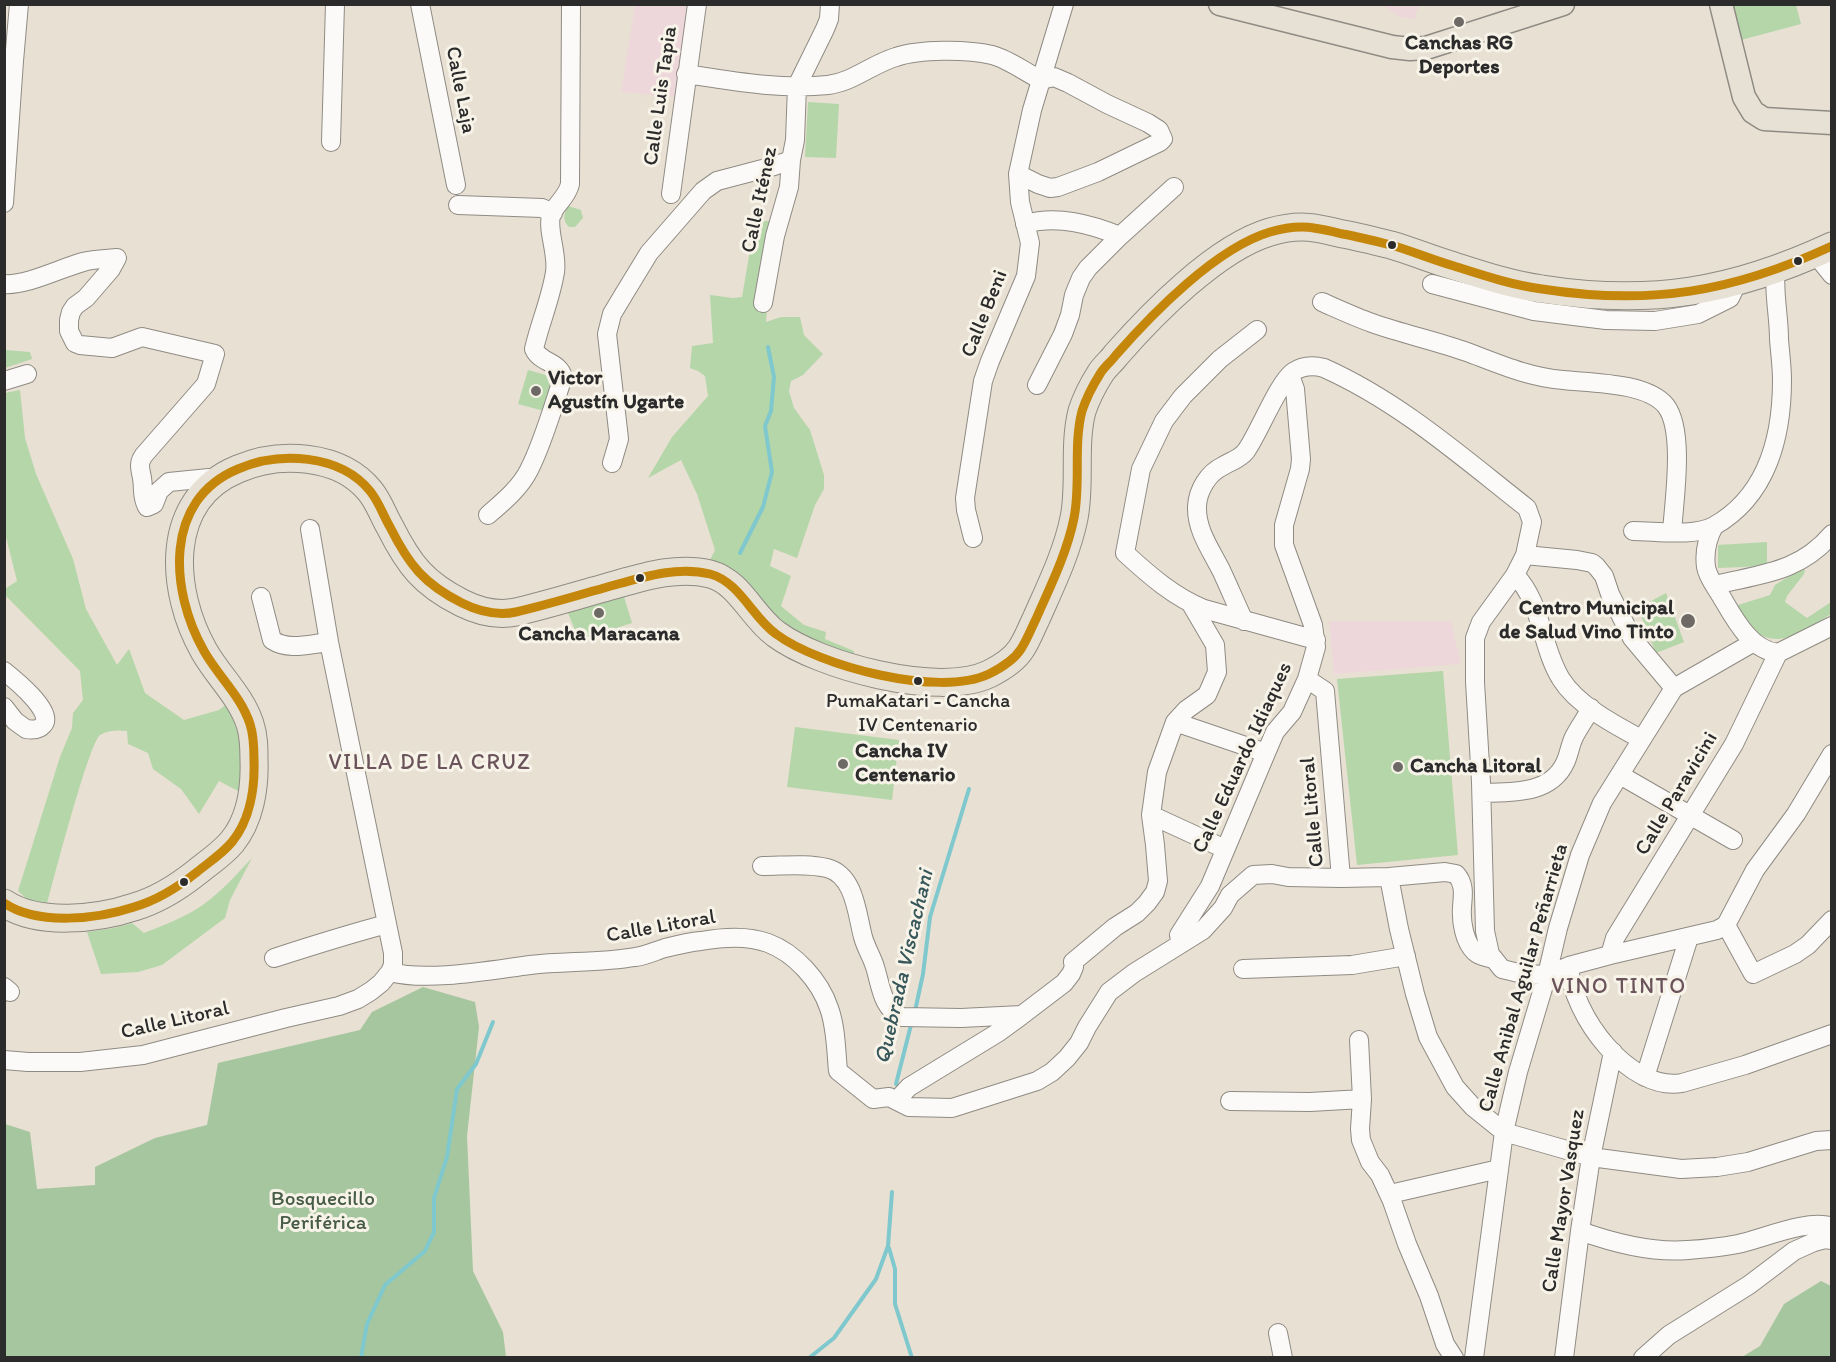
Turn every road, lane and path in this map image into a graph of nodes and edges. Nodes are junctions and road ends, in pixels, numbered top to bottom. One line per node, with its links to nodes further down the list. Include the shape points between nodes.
1 (19, 4): 11 (street)
2 (335, 4): 16 (street)
3 (420, 4): 19 (street, Calle Laja)
4 (571, 4): 24 (street, via 570,184)
5 (697, 4): 12 (street, Calle Luis Tapia)
6 (830, 4): 14 (street, Calle Iténez, via 830,19)
7 (1064, 4): 13 (street, Calle Beni)
8 (1721, 4): 15 (main road, via 1744,97 1753,112 1764,118)
9 (1226, 5): 10 (main road, via 1410,49 1451,42)
10 (1548, 6)
11 (9, 61): 22 (street)
12 (686, 74): 14 (street); 21 (street, Calle Luis Tapia)
13 (1041, 80): 14 (street, via 992,55 922,51 895,57 842,82); 18 (street, Calle Beni); 18 (street, via 1054,77 1068,83 1148,123 1159,130 1163,139 1058,187 1050,188)
14 (797, 86): 17 (street, Calle Iténez)
15 (1832, 123)
16 (331, 142)
17 (791, 160): 33 (street, Calle Iténez, via 789,187); 39 (street, via 717,181 708,188 649,253 624,294 607,334 619,439)
18 (1018, 174): 25 (street, Calle Beni)
19 (456, 185)
20 (1174, 188): 26 (street)
21 (671, 194)
22 (4, 203)
23 (458, 205): 24 (street, via 542,208)
24 (553, 213): 41 (street, via 555,271 534,350 559,369 562,377 529,471)
25 (1025, 224): 26 (street, via 1042,219 1067,221 1094,225); 47 (street, Calle Beni, via 1030,243 1026,276 990,361 979,399 965,498)
26 (1120, 236): 38 (street, via 1081,278 1063,334)
27 (1827, 258): 28 (highway)
28 (1774, 271): 29 (highway); 42 (street, via 1782,379 1777,435 1769,462 1753,491)
29 (1737, 283): 31 (street, via 1730,298 1698,314 1655,321 1606,320 1534,311); 40 (highway, via 1659,296 1595,296 1538,289 1392,245 1304,226 1245,242 1193,280 1141,327 1102,370 1082,412 1074,517 1054,578 1028,637 1021,650 1001,668 956,683 892,677 823,659 775,633 732,586 707,573 660,574 507,614 481,612 442,593 422,577 403,551 371,491 338,468 310,458 287,458 249,464)
30 (4, 284): 40 (street, via 23,282 85,261 117,258 71,312 72,340 80,345 112,348 142,337 215,354 206,384 139,465 147,507 154,504 159,491 169,482 209,478)
31 (1432, 284)
32 (1322, 302): 45 (street, via 1507,369 1533,376 1619,384 1660,400 1675,429 1677,448)
33 (763, 303)
34 (1257, 330): 52 (street, via 1183,396 1164,421 1141,469 1125,553 1155,580)
35 (27, 374): 37 (street)
36 (1290, 375): 48 (street, via 1309,366 1324,368 1381,397 1450,446 1527,508 1532,522); 53 (street, via 1244,454 1206,479 1197,505 1198,522); 55 (street, Calle Eduardo Idiaques, via 1295,389 1301,459 1284,525 1284,545)
37 (4, 381)
38 (1037, 385)
39 (612, 463)
40 (214, 482): 77 (highway, via 201,494 189,515 180,544 179,576 187,612 202,648 231,688 250,724 254,769 243,823 232,842 200,870 169,892 139,906 112,914 63,917 27,913)
41 (488, 515)
42 (1714, 526): 45 (street); 50 (street, via 1706,552 1708,576)
43 (310, 529): 56 (street)
44 (1633, 531): 45 (street)
45 (1672, 532)
46 (1832, 534): 50 (street, via 1787,567)
47 (973, 538)
48 (1525, 555): 49 (street); 61 (street, via 1593,563 1604,576 1632,638)
49 (1515, 575): 63 (street, via 1533,604 1562,681); 69 (street, via 1481,622 1475,638)
50 (1715, 585): 57 (street, via 1729,611)
51 (261, 597): 56 (street, via 272,640 290,647)
52 (1191, 604): 53 (street); 64 (street, via 1215,645 1217,672 1208,694)
53 (1244, 621): 55 (street)
54 (1832, 626): 58 (street)
55 (1316, 640): 60 (street, Calle Eduardo Idiaques)
56 (329, 642): 79 (street)
57 (1754, 642): 58 (street); 61 (street, Calle Anibal Aguilar Peñarrieta)
58 (1778, 653): 71 (street, Calle Paravicini, via 1734,744)
59 (4, 671): 62 (street, via 36,700 45,712 45,724 26,729)
60 (1307, 679): 66 (street, Calle Eduardo Idiaques); 76 (street, Calle Litoral, via 1325,691)
61 (1674, 688): 65 (street, Calle Anibal Aguilar Peñarrieta)
62 (4, 707)
63 (1591, 708): 65 (street); 69 (street, via 1562,770 1543,786)
64 (1175, 722): 66 (street); 70 (street, via 1157,772)
65 (1641, 739): 68 (street, Calle Anibal Aguilar Peñarrieta)
66 (1266, 753): 73 (street, Calle Eduardo Idiaques)
67 (1832, 754): 80 (street, via 1796,814 1755,870)
68 (1620, 775): 71 (street); 90 (street, Calle Anibal Aguilar Peñarrieta, via 1602,803 1580,855)
69 (1482, 793): 86 (street, via 1485,930)
70 (1151, 815): 73 (street); 91 (street, via 1158,881 1155,892 1137,913 1073,962 1064,983)
71 (1690, 815): 72 (street); 84 (street, Calle Paravicini, via 1615,938)
72 (1733, 840)
73 (1225, 849): 82 (street, Calle Eduardo Idiaques, via 1210,886 1179,935)
74 (762, 866): 91 (street, via 828,868 838,874 856,903 862,935 883,997 899,1016)
75 (1389, 877): 76 (street); 83 (street); 86 (street, via 1456,874 1462,883 1468,943 1481,956)
76 (1341, 878): 82 (street, Calle Litoral, via 1253,875 1230,895 1203,930)
77 (4, 903)
78 (1832, 920): 80 (street, via 1795,954 1753,974)
79 (387, 924): 85 (street); 89 (street, via 393,953)
80 (1726, 925): 81 (street)
81 (1689, 937): 84 (street); 96 (street)
82 (1181, 944): 98 (street, Calle Litoral, via 1109,992 1067,1058 1037,1081 951,1108 909,1107)
83 (1406, 956): 88 (street, via 1352,965); 100 (street, via 1428,1037 1455,1087)
84 (1610, 956): 87 (street)
85 (274, 958)
86 (1493, 959): 90 (street, via 1512,973)
87 (1569, 966): 90 (street); 94 (street, via 1587,1021)
88 (1244, 969)
89 (390, 972): 95 (street, Calle Litoral, via 371,991 339,1006 143,1054 80,1062); 98 (street, Calle Litoral, via 448,974 532,964 582,963 637,957 679,945 733,937 769,943 800,964 821,991 834,1024 838,1071 873,1099)
90 (1546, 975): 100 (street, Calle Anibal Aguilar Peñarrieta)
91 (1022, 1015): 98 (street, via 906,1090)
92 (1832, 1034): 96 (street, via 1682,1083 1661,1084)
93 (1359, 1040): 97 (street)
94 (1613, 1052): 96 (street); 102 (street, Calle Mayor Vasquez)
95 (4, 1060)
96 (1645, 1077)
97 (1362, 1099): 99 (street); 104 (street, via 1361,1140)
98 (897, 1100)
99 (1230, 1101)
100 (1504, 1132): 102 (street); 103 (street, Calle Anibal Aguilar Peñarrieta)
101 (1832, 1140): 102 (street, via 1816,1140 1748,1162 1717,1167 1681,1169)
102 (1591, 1157): 106 (street, Calle Mayor Vasquez)
103 (1500, 1169): 104 (street); 111 (street, Calle Anibal Aguilar Peñarrieta)
104 (1390, 1194): 110 (street, via 1445,1344)
105 (1832, 1227): 106 (street, via 1814,1225 1738,1244 1687,1250 1643,1248)
106 (1580, 1231): 112 (street, Calle Mayor Vasquez)
107 (1832, 1240): 113 (street, via 1814,1242 1794,1251 1749,1285 1669,1335)
108 (1278, 1333): 109 (street)
109 (1283, 1358)
110 (1454, 1358)
111 (1474, 1358)
112 (1564, 1358)
113 (1643, 1358)

